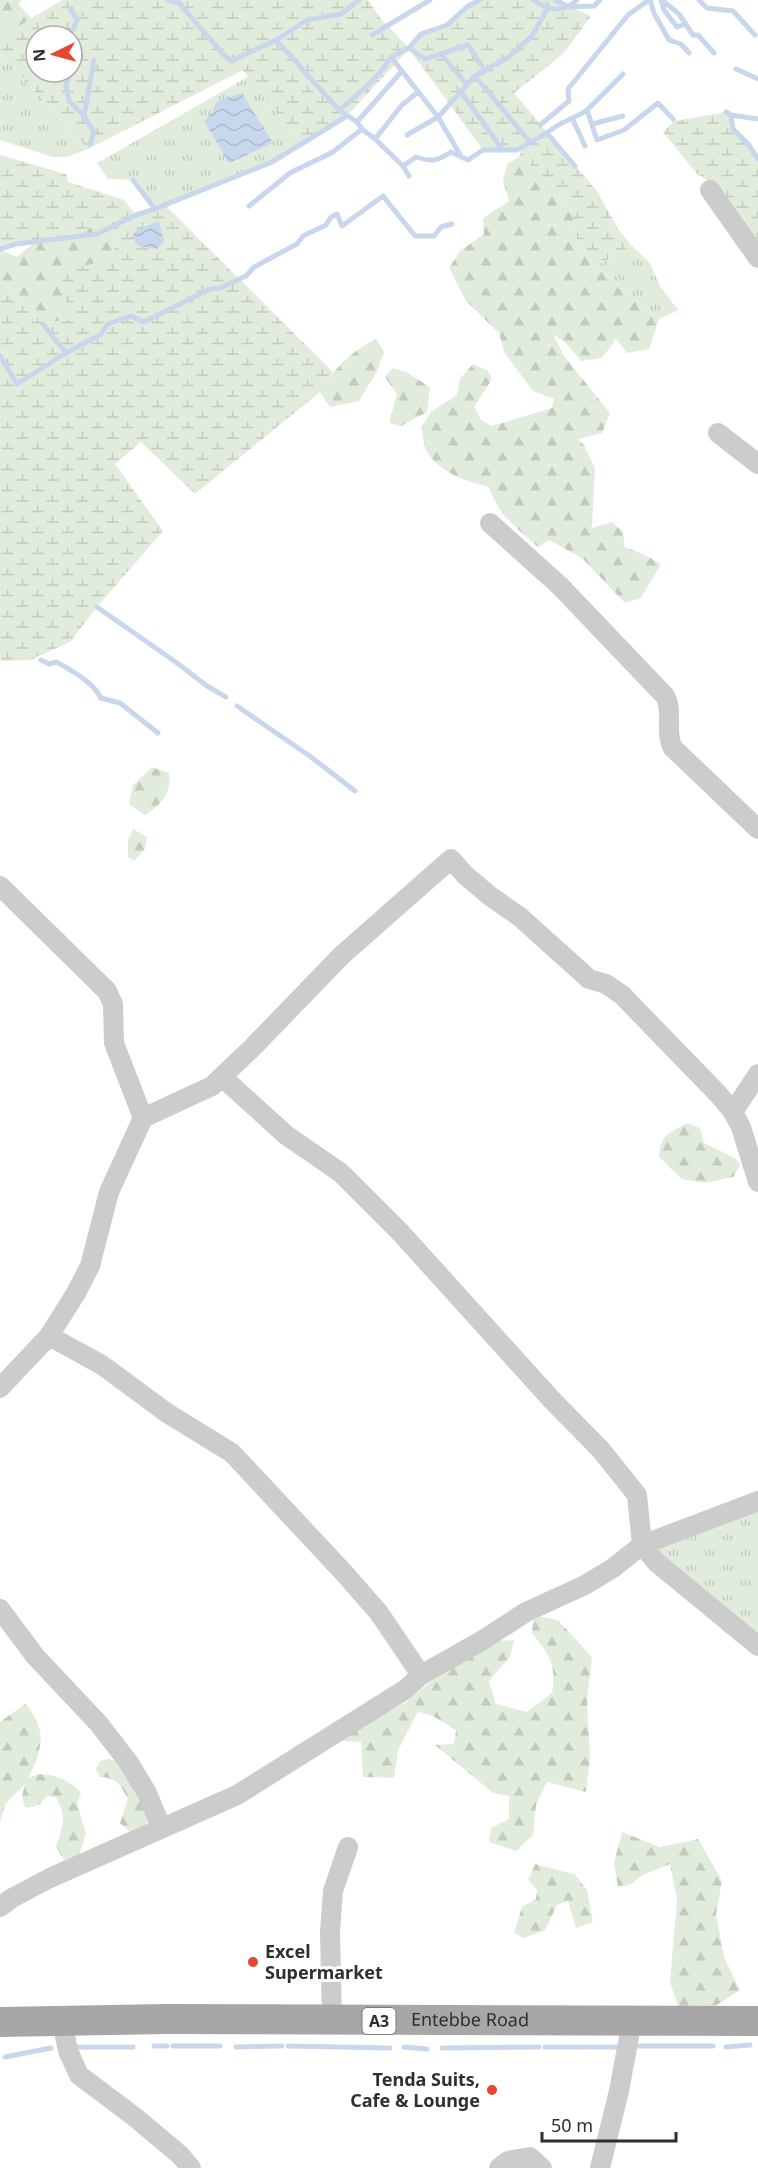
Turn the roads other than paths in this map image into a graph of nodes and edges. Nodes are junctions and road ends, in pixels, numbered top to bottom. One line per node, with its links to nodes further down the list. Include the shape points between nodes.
1 (710, 190): 2 (street)
2 (758, 258)
3 (718, 433): 4 (street)
4 (758, 464)
5 (490, 523): 6 (street, via 560,586 667,699 673,748)
6 (758, 829)
7 (0, 886): 11 (street, via 107,992 113,1004 114,1043)
8 (758, 1074): 10 (street)
9 (222, 1077): 10 (street, via 342,954 451,859 589,979 622,995); 11 (street, via 201,1092); 16 (street, via 286,1135 341,1173 601,1450 637,1495)
10 (733, 1112): 12 (street)
11 (143, 1118): 13 (street, via 109,1192 90,1266)
12 (758, 1182)
13 (49, 1336): 14 (street); 19 (street, via 102,1365 167,1413 232,1453 379,1613)
14 (0, 1388)
15 (758, 1501): 16 (street)
16 (642, 1545): 18 (street, via 656,1562); 19 (street, via 585,1585 526,1612)
17 (0, 1609): 20 (street, via 35,1656 99,1724 129,1763)
18 (758, 1646)
19 (421, 1675): 20 (street, via 406,1689 237,1795)
20 (161, 1827): 22 (street, via 50,1878)
21 (348, 1847): 23 (street, via 333,1891)
22 (0, 1907)
23 (332, 2020): 24 (main road, Entebbe Road / A3); 25 (main road, Entebbe Road / A3)
24 (62, 2021): 27 (main road, Entebbe Road / A3); 28 (street, via 68,2051 79,2075 136,2118)
25 (632, 2021): 26 (main road, Entebbe Road / A3); 31 (street)
26 (758, 2021)
27 (0, 2022)
28 (191, 2168)
29 (499, 2168): 30 (street, via 508,2161 530,2157)
30 (542, 2168)
31 (600, 2168)

